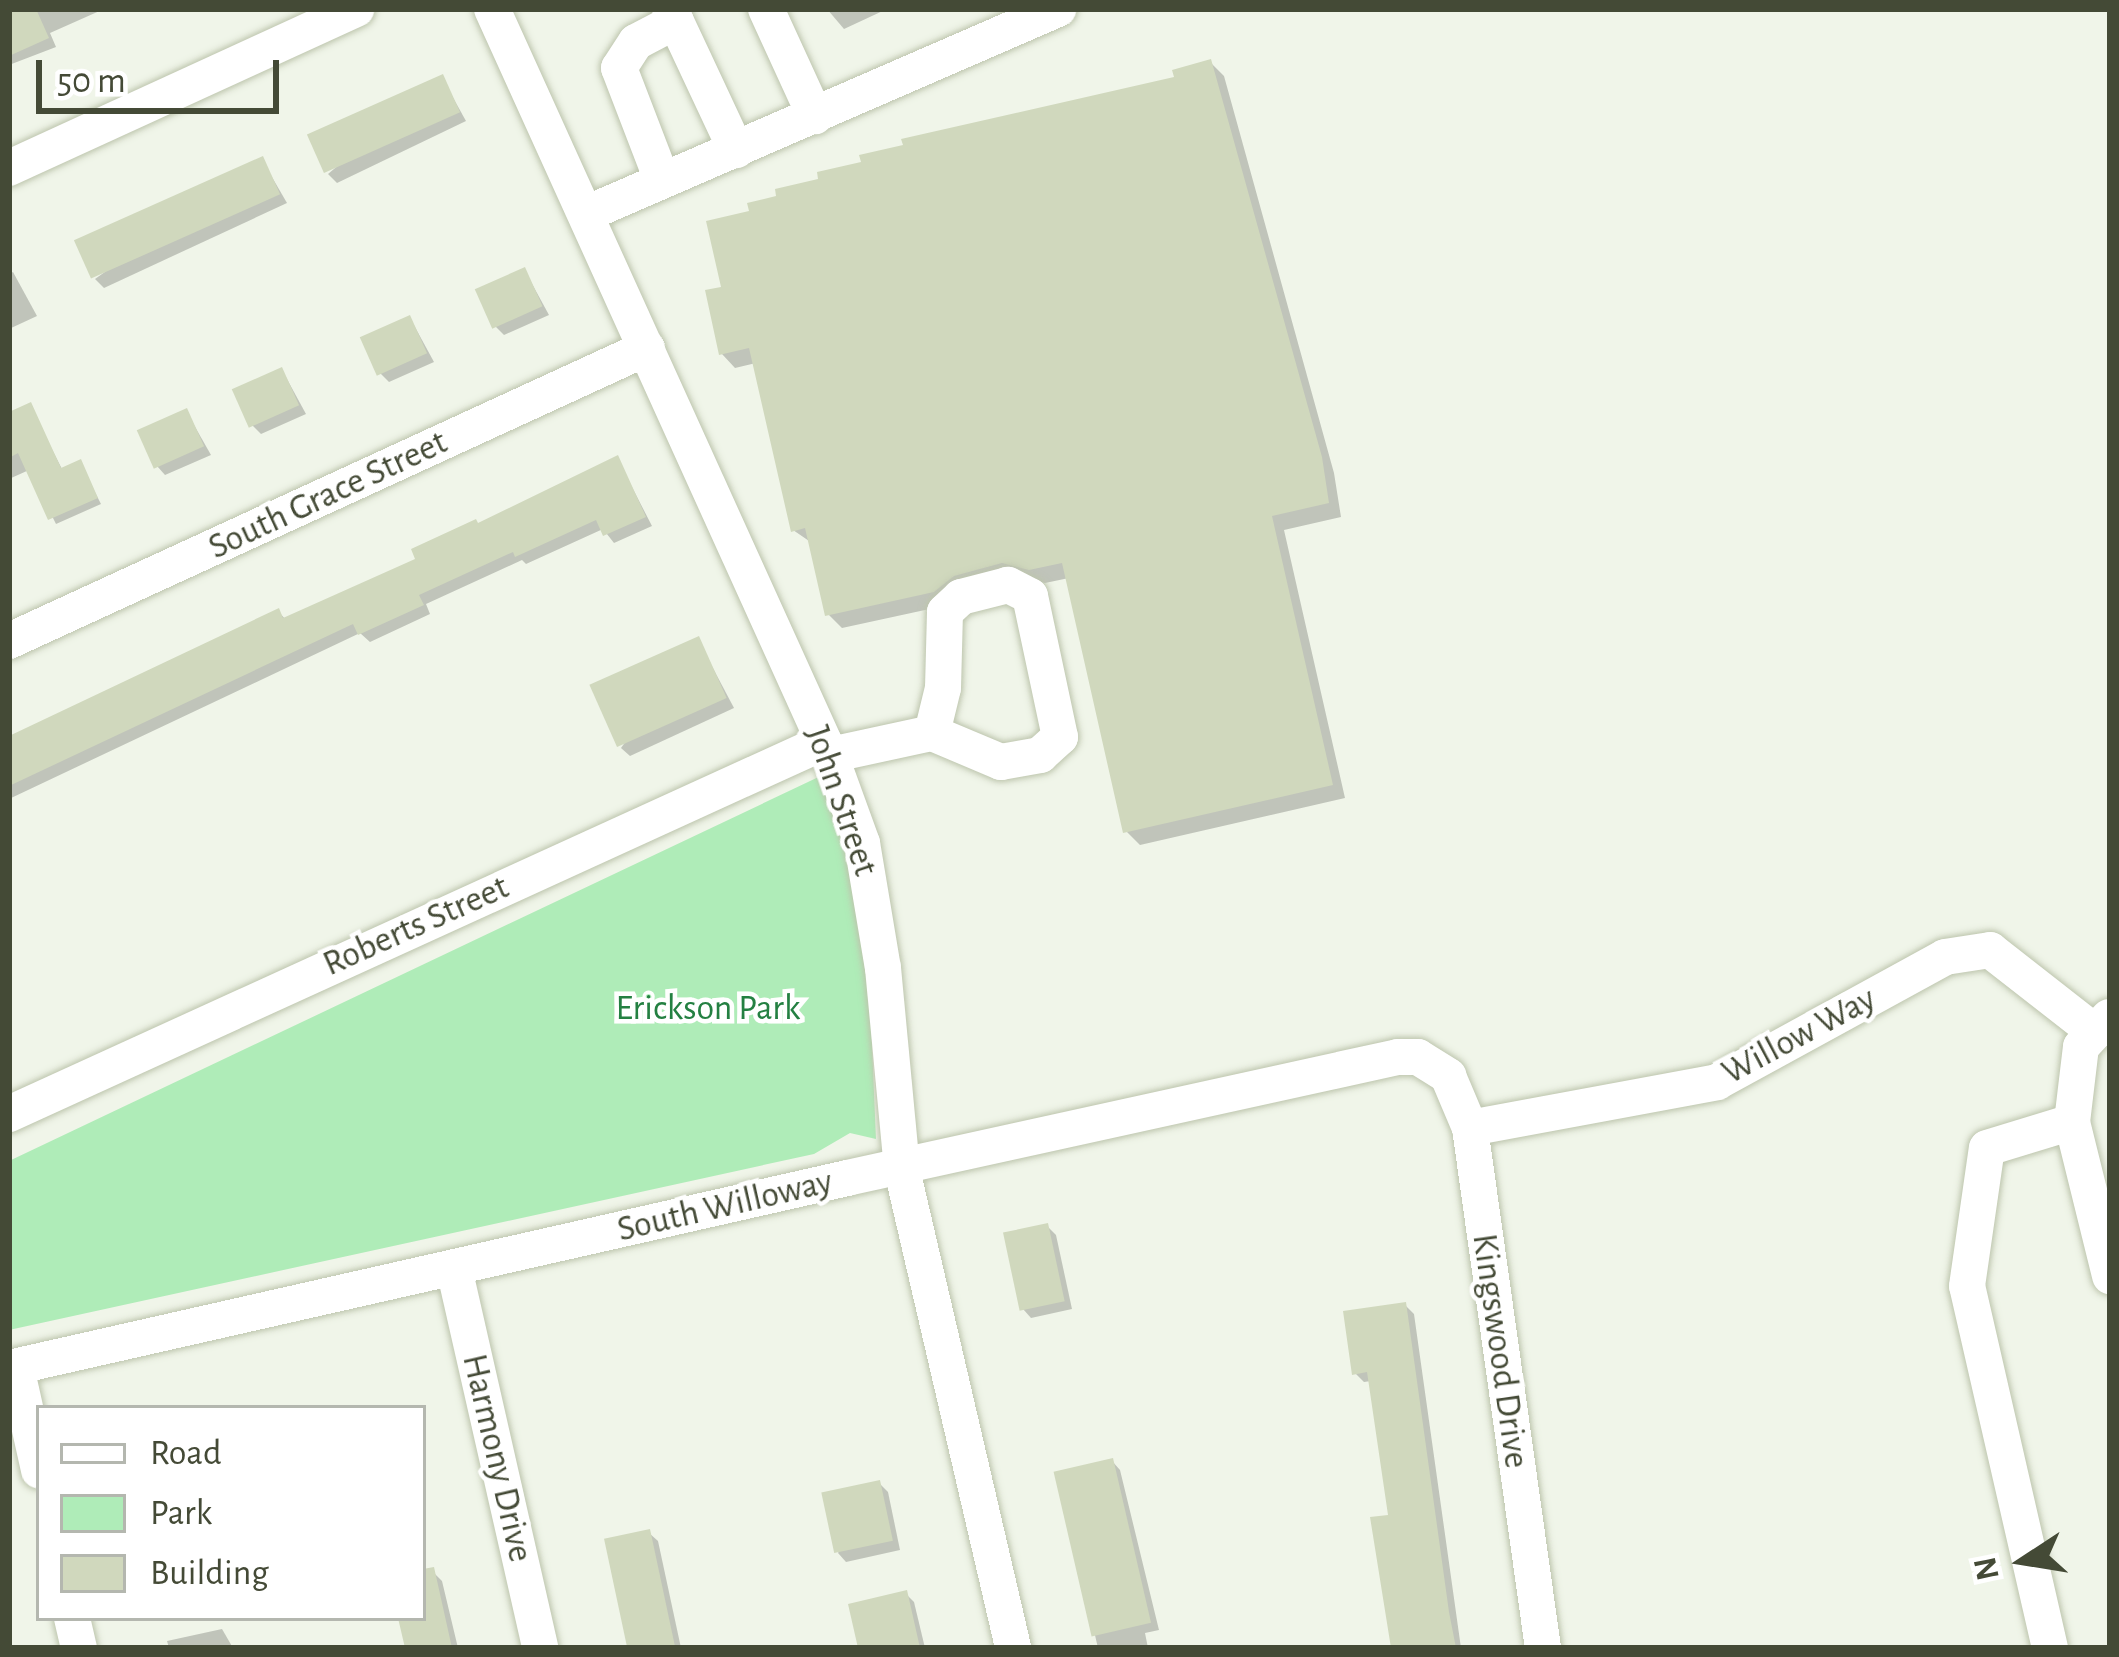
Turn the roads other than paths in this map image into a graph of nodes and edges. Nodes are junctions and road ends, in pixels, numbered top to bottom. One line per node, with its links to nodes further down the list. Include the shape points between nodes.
1 (356, 9): 8 (street)
2 (492, 9): 10 (street, John Street)
3 (766, 9): 6 (street)
4 (1049, 11): 6 (street)
5 (673, 15): 7 (street); 9 (street, via 636,42 619,68)
6 (815, 116): 7 (street)
7 (736, 150): 9 (street)
8 (9, 169)
9 (662, 180): 10 (street)
10 (586, 214): 11 (street, John Street)
11 (646, 348): 12 (street, South Grace Street); 14 (street, John Street)
12 (9, 641)
13 (932, 733): 13 (street, via 1001,762 1040,754 1060,737 1030,596 1008,585 961,597 946,612); 14 (street, Roberts Street)
14 (827, 748): 17 (street, Roberts Street); 20 (street, John Street, via 874,898)
15 (2103, 1024): 18 (street, via 2081,1046); 19 (street, Willow Way, via 1990,950 1945,957 1717,1082)
16 (1432, 1065): 19 (street, Kingswood Drive, via 1457,1089); 20 (street, South Willoway, via 1397,1057)
17 (9, 1114)
18 (2072, 1122): 22 (street); 28 (street, via 1987,1148 1967,1286)
19 (1470, 1128): 27 (street, Kingswood Drive)
20 (902, 1170): 21 (street, South Willoway); 26 (street, John Street)
21 (454, 1268): 23 (street, South Willoway); 25 (street, Harmony Drive)
22 (2110, 1276)
23 (12, 1368): 24 (street)
24 (36, 1459)
25 (540, 1648)
26 (1013, 1648)
27 (1544, 1648)
28 (2050, 1648)

